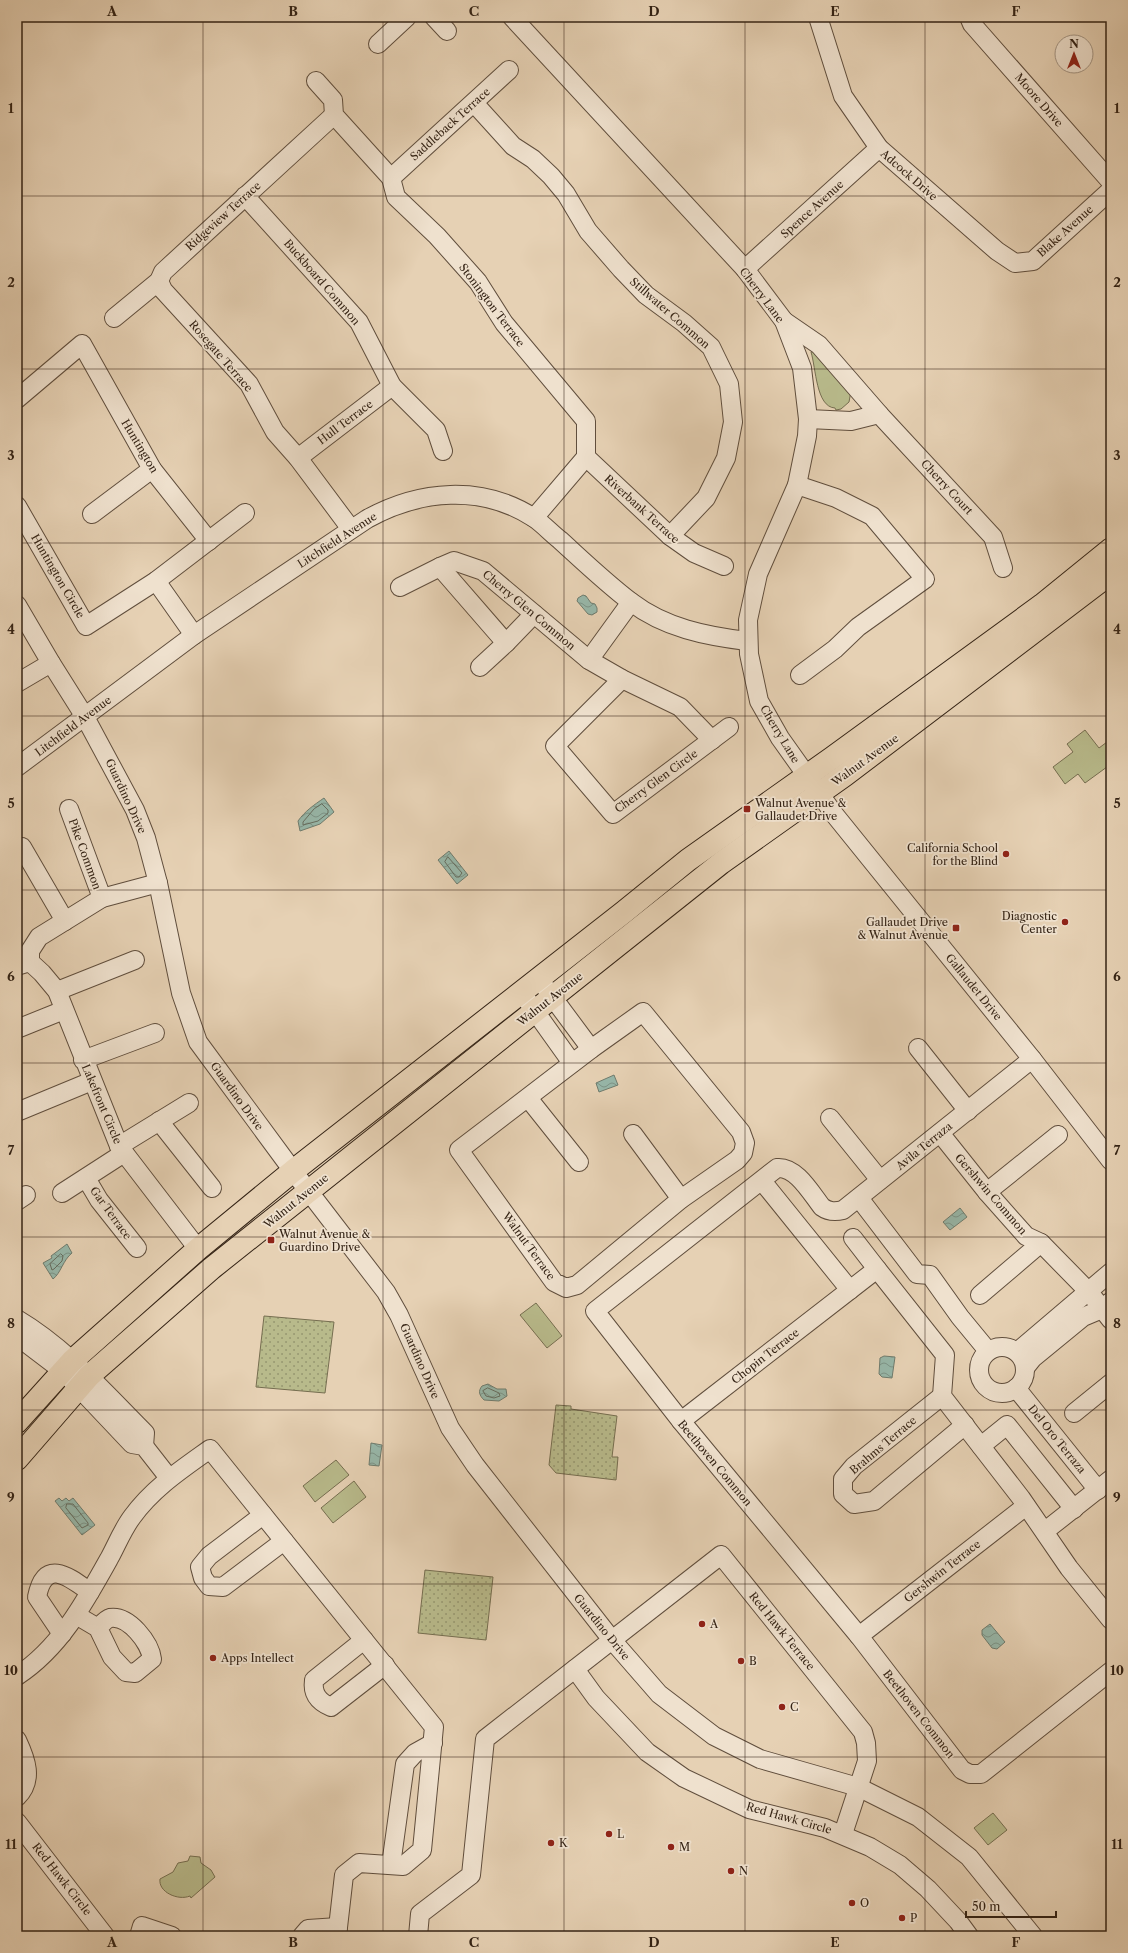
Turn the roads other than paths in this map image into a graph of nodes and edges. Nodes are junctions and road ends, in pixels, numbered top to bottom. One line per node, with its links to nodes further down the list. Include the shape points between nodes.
1 (407, 17): 7 (street)
2 (434, 17): 6 (street)
3 (512, 17): 18 (street, Cherry Lane)
4 (818, 17): 12 (street, Adcock Drive, via 843,96)
5 (969, 17): 14 (street, Moore Drive, via 972,24)
6 (447, 31)
7 (378, 44)
8 (508, 70): 10 (street, Saddleback Terrace)
9 (316, 81): 11 (street, Stonington Terrace, via 333,100)
10 (474, 103): 13 (street, Saddleback Terrace); 36 (street, Stillwater Common, via 512,146 533,159 551,176 574,206 588,231 621,269 646,294 711,347 729,384 733,422 726,458 706,498)
11 (334, 115): 13 (street, Stonington Terrace); 16 (street, Ridgeview Terrace)
12 (878, 148): 17 (street, Adcock Drive, via 998,251); 18 (street, Spence Avenue)
13 (391, 178): 27 (street, Stonington Terrace, via 396,197 437,236 478,282 504,323 586,421)
14 (1111, 182)
15 (1111, 190): 17 (street, Blake Avenue, via 1033,261)
16 (245, 196): 19 (street, Ridgeview Terrace, via 163,272); 22 (street, Buckboard Common, via 359,322)
17 (1016, 263)
18 (745, 270): 21 (street, Cherry Lane)
19 (159, 281): 20 (street, Ridgeview Terrace); 28 (street, Rosegate Terrace, via 163,290 249,384 275,432)
20 (114, 318)
21 (784, 321): 24 (street, Cherry Court, via 819,345); 25 (street, Cherry Lane, via 802,368)
22 (392, 386): 26 (street, Buckboard Common, via 436,430); 28 (street, Hull Terrace)
23 (17, 399): 29 (street, Huntington, via 82,344)
24 (880, 414): 25 (street, via 850,421); 41 (street, Cherry Court, via 992,537)
25 (808, 419): 30 (street, Cherry Lane, via 805,453)
26 (443, 452)
27 (586, 457): 34 (street); 36 (street, Riverbank Terrace)
28 (298, 458): 35 (street, Rosegate Terrace)
29 (152, 469): 33 (street); 37 (street, Huntington)
30 (797, 485): 49 (street, Cherry Lane, via 758,574 748,620); 54 (street, via 836,498 872,516 925,579 853,621 835,649)
31 (17, 506): 43 (street, Huntington Circle, via 86,626)
32 (245, 513): 37 (street)
33 (92, 514)
34 (534, 518): 35 (street, Litchfield Avenue, via 507,505 479,497 447,494 415,499 381,511); 45 (street, Litchfield Avenue)
35 (351, 529): 48 (street, Litchfield Avenue)
36 (670, 536): 39 (street, Riverbank Terrace, via 694,553)
37 (209, 541): 43 (street)
38 (1111, 549): 61 (main road, Walnut Avenue)
39 (724, 566)
40 (440, 567): 44 (street, Cherry Glen Common); 47 (street, Cherry Glen Common, via 454,561 483,571); 50 (street)
41 (1003, 568)
42 (1111, 573): 61 (main road, Walnut Avenue, via 858,766)
43 (156, 580): 48 (street)
44 (400, 587)
45 (631, 602): 49 (street, Litchfield Avenue, via 669,624 696,633); 51 (street)
46 (17, 605): 52 (street, Guardino Drive)
47 (534, 614): 50 (street); 51 (street, Cherry Glen Common)
48 (194, 635): 57 (street, Litchfield Avenue)
49 (748, 641): 61 (street, Cherry Lane, via 754,685 760,701 780,738)
50 (506, 643): 53 (street)
51 (589, 660): 55 (street, Cherry Glen Common)
52 (50, 663): 56 (street); 57 (street, Guardino Drive)
53 (480, 667)
54 (800, 675)
55 (622, 679): 59 (street, Cherry Glen Common, via 680,707); 59 (street, Cherry Glen Circle, via 555,746 613,814)
56 (17, 683)
57 (85, 717): 60 (street, Litchfield Avenue); 64 (street, Guardino Drive, via 135,810 146,838)
58 (729, 727): 59 (street, Cherry Glen Circle)
59 (712, 740)
60 (17, 767)
61 (812, 785): 69 (main road, Walnut Avenue, via 688,860); 72 (main road, Walnut Avenue, via 721,863); 79 (street, Gallaudet Drive)
62 (69, 809): 65 (street, Pike Common)
63 (22, 847): 66 (street)
64 (158, 883): 65 (street); 95 (street, Guardino Drive, via 180,986 198,1042)
65 (102, 898): 66 (street)
66 (65, 921): 68 (street, via 39,937)
67 (135, 960): 70 (street)
68 (23, 964): 70 (street, Lakefront Circle, via 42,972)
69 (539, 980): 71 (main road, Walnut Avenue); 72 (street)
70 (57, 991): 73 (street, Lakefront Circle)
71 (522, 993): 74 (street); 95 (main road, Walnut Avenue)
72 (552, 998): 74 (main road, Walnut Avenue); 77 (street)
73 (64, 1010): 75 (street); 80 (street, Lakefront Circle)
74 (535, 1011): 81 (street); 100 (main road, Walnut Avenue)
75 (17, 1029)
76 (155, 1033): 80 (street)
77 (591, 1048): 81 (street, Walnut Terrace); 104 (street, Walnut Terrace, via 643,1012 741,1132 745,1143 743,1153)
78 (918, 1048): 85 (street)
79 (1032, 1059): 85 (street, Avila Terraza); 93 (street, Gallaudet Drive)
80 (84, 1060): 82 (street, Lakefront Circle)
81 (572, 1063): 83 (street, Walnut Terrace)
82 (92, 1081): 86 (street); 92 (street, Lakefront Circle)
83 (528, 1098): 94 (street); 104 (street, Walnut Terrace, via 460,1150 554,1282 560,1286 566,1288 577,1285)
84 (189, 1103): 88 (street, Gar Terrace)
85 (968, 1111): 89 (street, Avila Terraza)
86 (17, 1112)
87 (830, 1118): 97 (street)
88 (159, 1121): 92 (street, Gar Terrace); 99 (street)
89 (940, 1133): 97 (street, Avila Terraza); 101 (street, Gershwin Common)
90 (633, 1134): 104 (street)
91 (1058, 1135): 101 (street)
92 (121, 1149): 96 (street, Gar Terrace); 108 (street, Lakefront Circle)
93 (1111, 1161)
94 (579, 1162)
95 (293, 1171): 100 (street, Guardino Drive); 108 (main road, Walnut Avenue)
96 (86, 1178): 102 (street, Gar Terrace); 107 (street, Gar Terrace, via 99,1200)
97 (880, 1180): 103 (street, Avila Terraza)
98 (762, 1181): 103 (street, Avila Terraza, via 777,1168 784,1167 792,1171 828,1211 843,1210); 111 (street); 126 (street, Beethoven Common, via 596,1311)
99 (212, 1188)
100 (308, 1191): 121 (main road, Walnut Avenue, via 212,1268); 145 (street, Guardino Drive, via 386,1292 450,1428 474,1465)
101 (986, 1192): 106 (street, Gershwin Common, via 1026,1236)
102 (62, 1193)
103 (859, 1198): 117 (street, via 918,1274 930,1275)
104 (681, 1199)
105 (853, 1238): 109 (street)
106 (1041, 1243): 112 (street, Gershwin Common); 113 (street)
107 (137, 1248)
108 (198, 1249): 119 (main road, Walnut Avenue)
109 (877, 1269): 111 (street); 124 (street, via 945,1355)
110 (1111, 1272): 112 (street)
111 (850, 1290): 126 (street, Chopin Terrace)
112 (1089, 1292): 114 (street, Gershwin Common); 118 (street)
113 (980, 1294)
114 (1108, 1310): 120 (street, via 1083,1317 1033,1358)
115 (17, 1319): 119 (street, via 30,1326)
116 (17, 1336): 119 (street)
117 (988, 1351): 118 (street, via 1003,1347); 123 (street, via 980,1363 983,1384 995,1392 1010,1392)
118 (1017, 1352): 120 (street)
119 (67, 1366): 121 (street); 127 (main road, Walnut Avenue)
120 (1025, 1368): 123 (street, via 1024,1376)
121 (84, 1382): 130 (main road, Walnut Avenue); 131 (street, via 132,1444 144,1446)
122 (1111, 1383): 125 (street)
123 (1016, 1388): 132 (street, Del Oro Terraza)
124 (942, 1396): 128 (street); 128 (street, Brahms Terrace, via 854,1466 843,1479 843,1494 854,1504 874,1501)
125 (1074, 1413)
126 (681, 1421): 143 (street, Beethoven Common)
127 (17, 1422)
128 (965, 1425): 129 (street)
129 (981, 1446): 133 (street); 134 (street, via 1007,1425)
130 (17, 1459)
131 (169, 1478): 135 (street, via 210,1449); 138 (street, via 132,1518)
132 (1104, 1485): 134 (street)
133 (1026, 1506): 136 (street); 143 (street, Gershwin Terrace)
134 (1074, 1509): 136 (street)
135 (263, 1515): 137 (street); 137 (street, via 208,1556 200,1567 210,1586 223,1587)
136 (1045, 1531): 140 (street, via 1069,1568)
137 (284, 1541): 144 (street)
138 (90, 1592): 139 (street); 142 (street, via 65,1575 51,1573 44,1577 37,1597)
139 (76, 1614): 141 (street); 142 (street)
140 (1111, 1620)
141 (98, 1628)
142 (62, 1634): 149 (street, via 44,1655)
143 (859, 1636): 148 (street, Beethoven Common, via 962,1770 970,1774 981,1774)
144 (364, 1640): 146 (street); 146 (street, via 314,1680 316,1696 322,1703 331,1707)
145 (612, 1640): 147 (street); 152 (street, Guardino Drive, via 659,1694 714,1736 760,1759); 152 (street, Red Hawk Terrace, via 721,1555 863,1732 867,1761)
146 (385, 1665): 151 (street, via 434,1727)
147 (575, 1669): 155 (street, Red Hawk Circle, via 596,1698 647,1752 684,1778 749,1809 808,1822); 162 (street, via 485,1739 471,1875 420,1914)
148 (1111, 1672)
149 (17, 1676)
150 (17, 1740): 153 (street, via 25,1757 28,1777)
151 (433, 1743): 156 (street, via 415,1753 404,1764); 156 (street, via 422,1850 403,1866)
152 (858, 1787): 155 (street, Red Hawk Terrace); 164 (street, Guardino Drive, via 918,1817 969,1857)
153 (17, 1797)
154 (17, 1822): 158 (street, Red Hawk Circle)
155 (843, 1834): 163 (street, Red Hawk Circle, via 900,1865 928,1889)
156 (391, 1865): 157 (street, via 359,1863 344,1875)
157 (338, 1932): 161 (street, via 308,1929)
158 (105, 1936)
159 (138, 1936): 160 (street, via 142,1926)
160 (172, 1936)
161 (302, 1936)
162 (418, 1936)
163 (969, 1936)
164 (1033, 1936)

